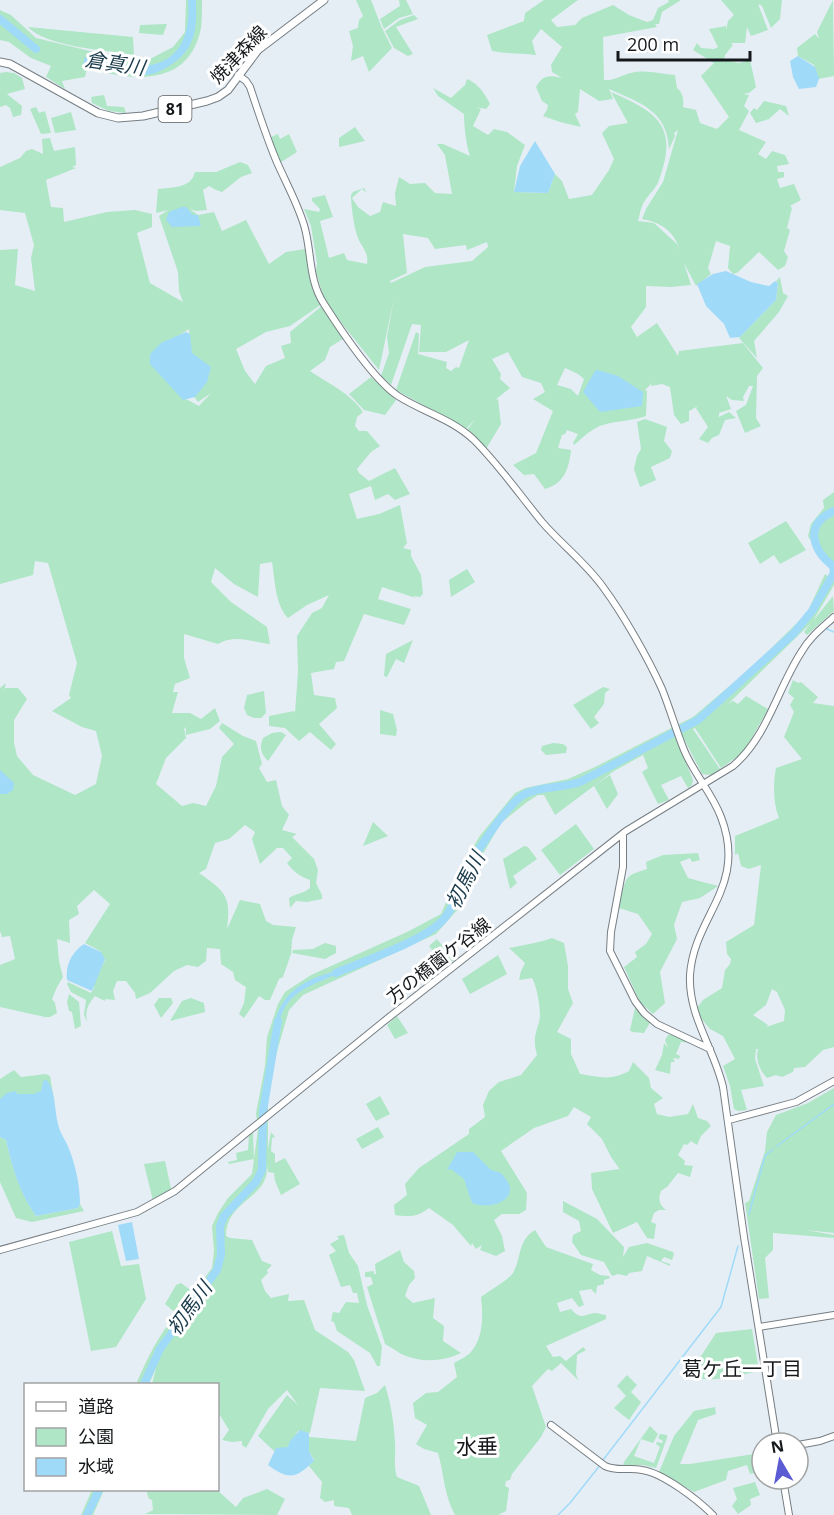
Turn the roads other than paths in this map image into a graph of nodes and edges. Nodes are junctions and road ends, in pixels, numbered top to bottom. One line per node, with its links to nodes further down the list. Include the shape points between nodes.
1 (324, 0): 3 (main road, 焼津森線 / 81, via 258,50)
2 (0, 62): 3 (main road, 焼津森線 / 81, via 98,113 118,118 207,101 228,90)
3 (238, 75): 5 (street, via 250,87 304,224 314,283 324,304 386,387 472,438 559,542 602,585 654,674 685,752)
4 (834, 617): 5 (street, 方の橋薗ケ谷線, via 801,652 747,753)
5 (704, 785): 6 (street, 方の橋薗ケ谷線); 7 (street, via 722,820 728,849 725,883 699,938 690,974 694,1013)
6 (623, 834): 7 (street, via 610,951 644,1013 657,1024); 10 (street, 方の橋薗ケ谷線, via 175,1191 137,1212)
7 (710, 1049): 9 (street, via 721,1078)
8 (834, 1081): 9 (street, via 796,1102)
9 (729, 1120): 12 (street)
10 (0, 1250)
11 (834, 1315): 12 (street)
12 (759, 1327): 14 (street)
13 (551, 1425): 18 (street, via 605,1466 656,1474)
14 (775, 1431)
15 (834, 1436): 16 (street)
16 (810, 1442)
17 (785, 1491): 19 (street)
18 (713, 1515)
19 (789, 1515)

